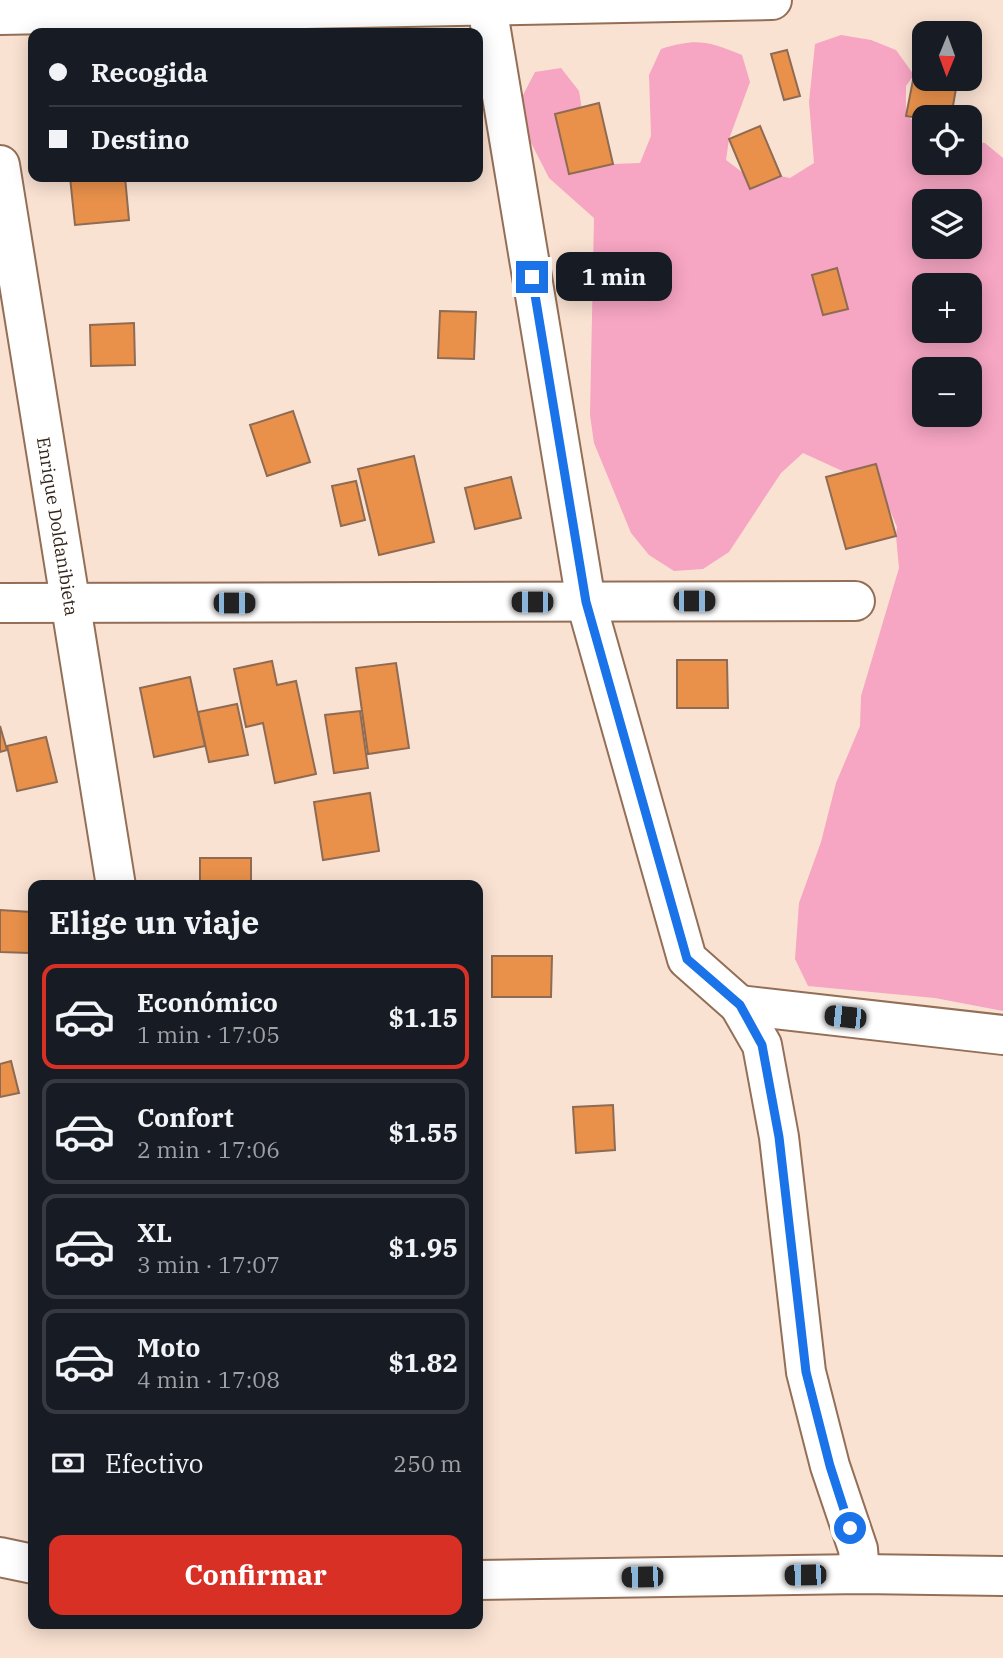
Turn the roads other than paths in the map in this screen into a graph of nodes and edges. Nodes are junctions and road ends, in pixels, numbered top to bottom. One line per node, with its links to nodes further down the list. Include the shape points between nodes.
1 (772, 0): 2 (street)
2 (486, 3): 3 (street); 6 (street)
3 (0, 15)
4 (0, 165): 8 (street, Enrique Doldanibieta)
5 (855, 601): 6 (street)
6 (586, 602): 8 (street); 10 (street, via 687,959)
7 (0, 603): 8 (street)
8 (72, 604): 9 (street, Enrique Doldanibieta)
9 (115, 880)
10 (740, 1005): 11 (street); 14 (street, via 762,1045 779,1137 806,1372 858,1549)
11 (1003, 1035)
12 (0, 1557): 13 (street)
13 (28, 1563)
14 (860, 1574): 15 (street); 16 (street)
15 (1003, 1576)
16 (483, 1580)

